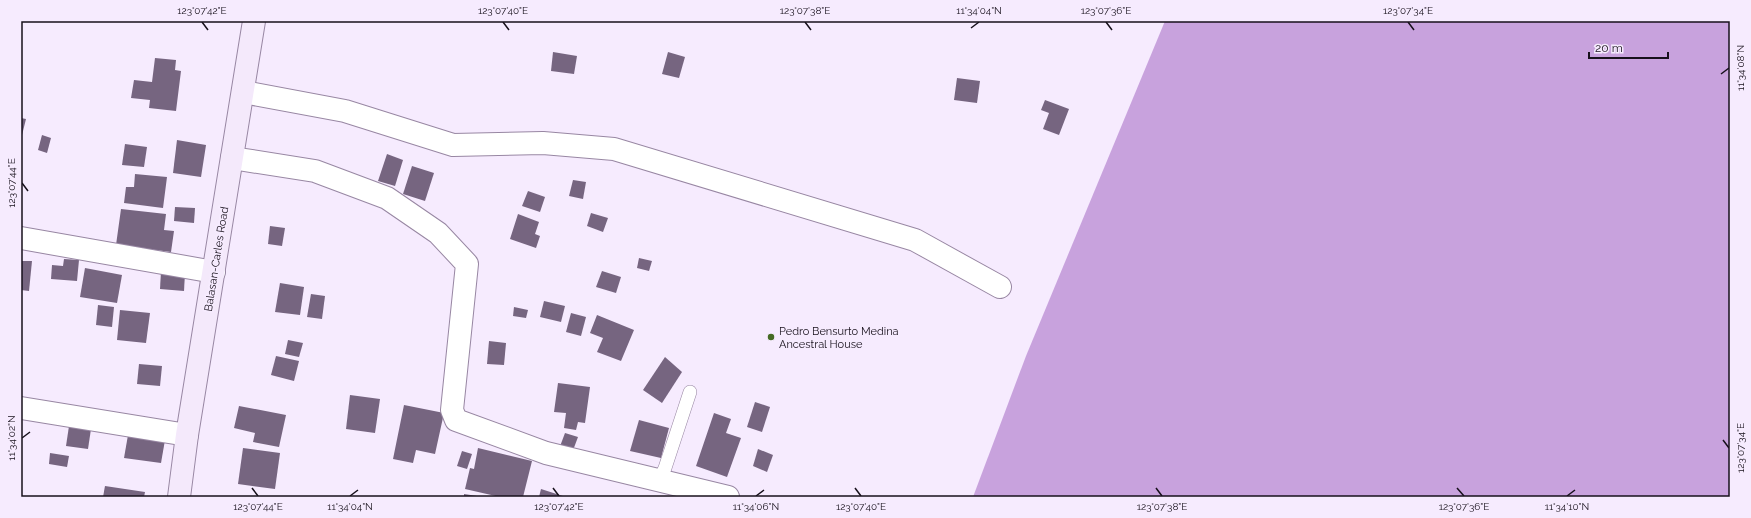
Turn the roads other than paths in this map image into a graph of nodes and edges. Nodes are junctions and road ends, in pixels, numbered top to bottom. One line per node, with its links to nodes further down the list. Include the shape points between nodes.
1 (254, 21): 2 (main road, Balasan-Carles Road)
2 (243, 92): 3 (main road, Balasan-Carles Road); 6 (street, via 345,111 453,145 543,142 614,149 915,240)
3 (232, 158): 5 (main road, Balasan-Carles Road); 10 (street, via 315,171 387,198 438,233 467,264 452,410 456,420 546,453)
4 (21, 238): 5 (street)
5 (214, 272): 9 (main road, Balasan-Carles Road)
6 (1000, 287)
7 (690, 392): 10 (lane, via 666,468)
8 (21, 408): 9 (street)
9 (187, 435): 11 (main road, Balasan-Carles Road)
10 (659, 481): 12 (street)
11 (179, 497)
12 (728, 497)

